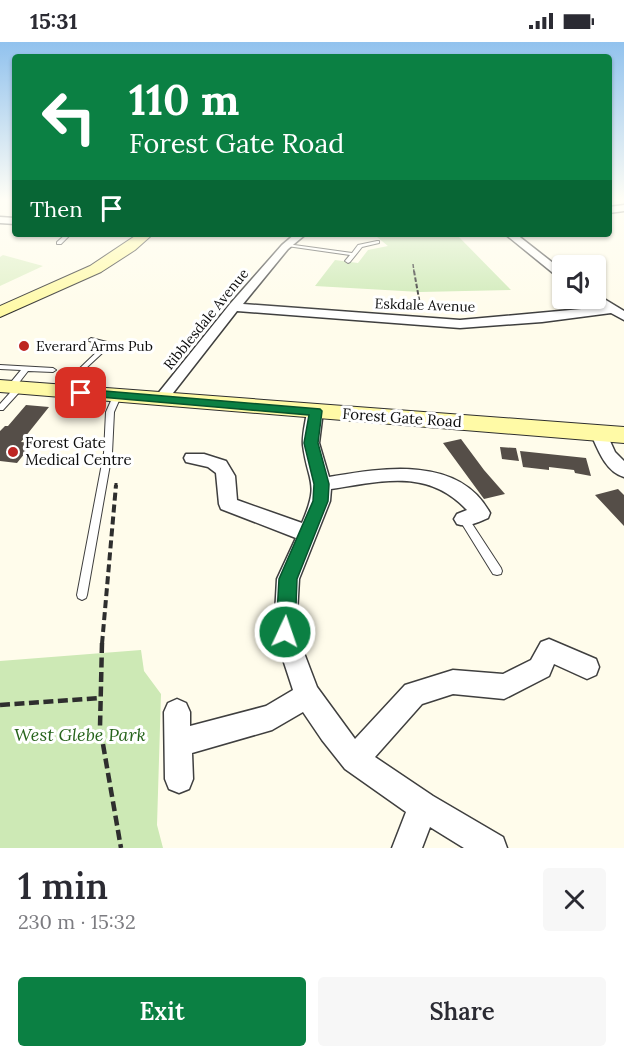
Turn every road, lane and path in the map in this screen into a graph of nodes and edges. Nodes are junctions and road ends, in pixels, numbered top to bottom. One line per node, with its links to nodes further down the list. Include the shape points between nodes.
1 (65, 238): 5 (lane)
2 (141, 238): 14 (street, via 90,272)
3 (296, 238): 7 (street, Ribblesdale Avenue)
4 (515, 238): 11 (street)
5 (59, 243)
6 (377, 243): 8 (lane, via 360,246)
7 (287, 245): 8 (lane); 13 (street, Ribblesdale Avenue)
8 (351, 254): 9 (lane)
9 (348, 261)
10 (412, 264): 16 (path)
11 (552, 267)
12 (606, 304): 15 (street)
13 (234, 307): 16 (street, Eskdale Avenue); 23 (street, Ribblesdale Avenue)
14 (0, 312)
15 (619, 313): 16 (street, Eskdale Avenue, via 460,324)
16 (423, 321)
17 (91, 340): 21 (lane, via 109,345)
18 (0, 367): 20 (lane)
19 (53, 370): 20 (lane)
20 (14, 382): 21 (street, Forest Gate Road); 24 (lane)
21 (63, 391): 22 (street, Forest Gate Road)
22 (117, 396): 23 (street, Forest Gate Road); 35 (lane, via 110,412 108,453)
23 (161, 399): 25 (street, Forest Gate Road)
24 (0, 408)
25 (315, 411): 26 (street, Forest Gate Road); 31 (street, via 311,443)
26 (599, 434): 27 (street, Forest Gate Road); 29 (street, via 608,455)
27 (624, 435)
28 (192, 459): 33 (street, via 213,460 222,467 228,480 228,504)
29 (624, 471)
30 (116, 479): 38 (path, via 102,634)
31 (322, 484): 32 (street, via 406,473 428,477 460,493 481,513); 33 (street, via 321,501)
32 (464, 519): 34 (lane)
33 (307, 534): 37 (street, via 288,579 285,632)
34 (497, 571)
35 (82, 595)
36 (587, 666): 42 (street, via 549,650 540,668 504,687 453,682 414,694)
37 (307, 695): 41 (street, via 272,717); 42 (street)
38 (101, 698): 39 (path); 45 (path, via 100,727)
39 (0, 705)
40 (177, 712): 41 (street)
41 (179, 742): 43 (street)
42 (355, 759): 44 (street)
43 (179, 779)
44 (423, 806): 46 (street); 47 (street)
45 (121, 848)
46 (407, 848)
47 (492, 848)

